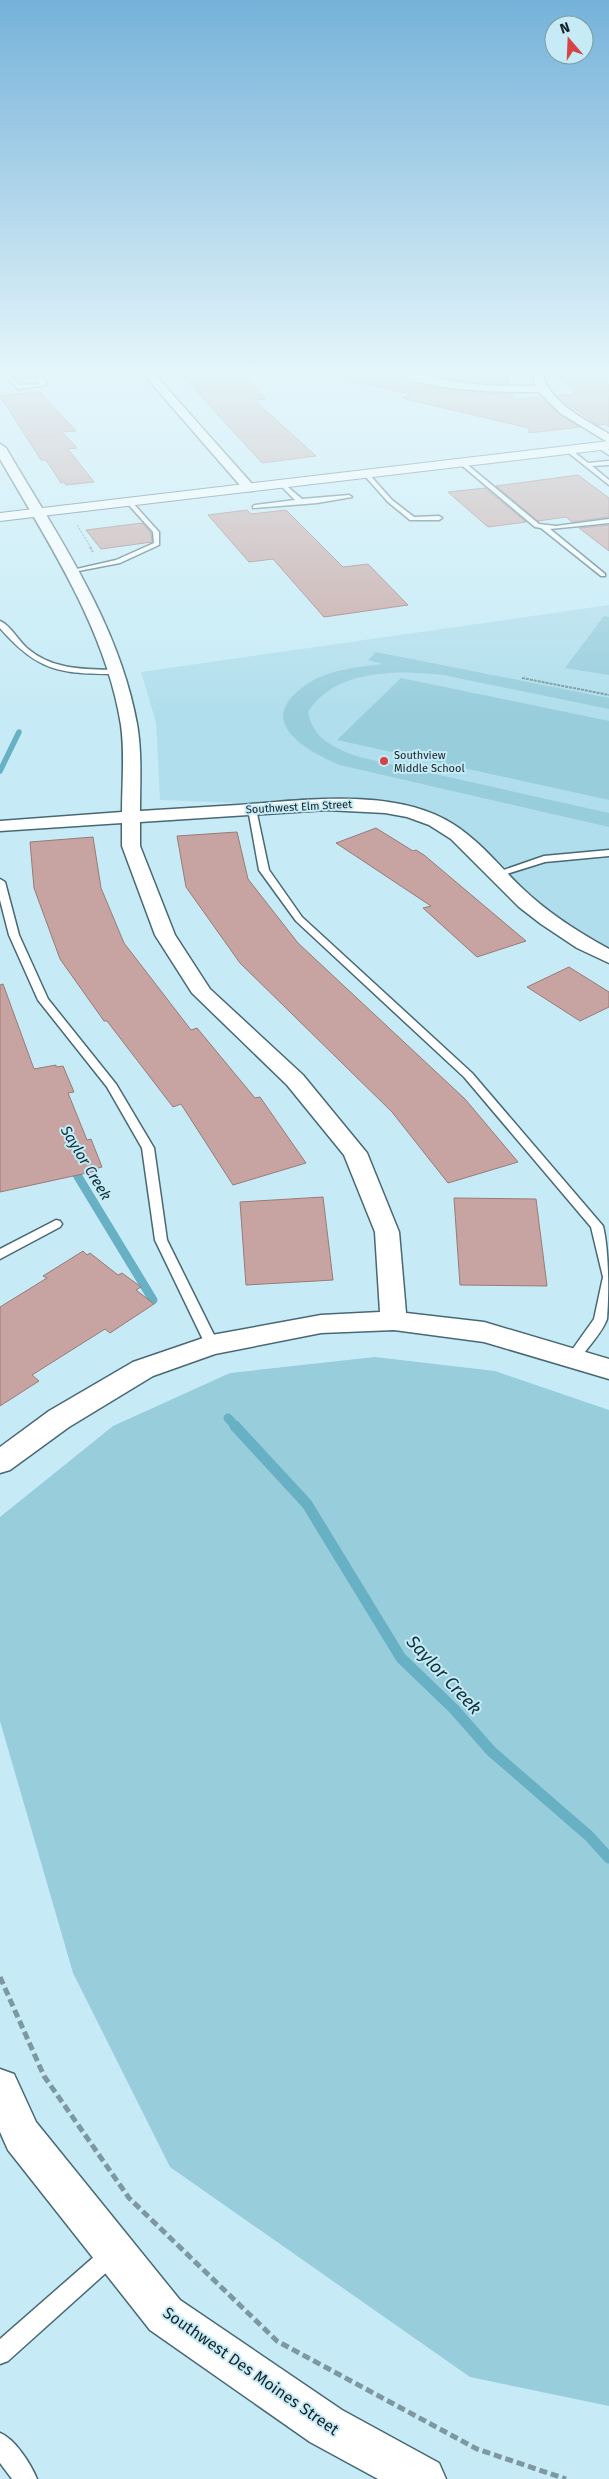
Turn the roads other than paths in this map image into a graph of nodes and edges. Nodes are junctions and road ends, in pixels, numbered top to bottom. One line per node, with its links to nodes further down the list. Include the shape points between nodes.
1 (22, 485): 12 (street)
2 (246, 485): 7 (street)
3 (276, 485): 7 (street)
4 (283, 485): 9 (lane)
5 (376, 485): 14 (lane, via 412,519)
6 (488, 485): 16 (lane, via 536,526)
7 (249, 488): 10 (street)
8 (349, 497): 9 (lane)
9 (300, 501): 11 (lane)
10 (129, 502): 12 (street); 17 (lane, via 156,532 157,544 118,562)
11 (256, 507)
12 (39, 513): 13 (street); 17 (street)
13 (0, 518)
14 (439, 518)
15 (609, 521): 16 (lane)
16 (544, 528): 18 (lane)
17 (70, 572): 20 (street, via 88,601)
18 (603, 575)
19 (0, 623): 20 (lane, via 27,652 45,665 81,672)
20 (115, 672): 22 (street, via 129,732)
21 (252, 809): 22 (street, Southwest Elm Street); 25 (street, Southwest Elm Street, via 354,804 395,810 434,821 462,838); 30 (lane, via 264,870 299,919 468,1075 597,1226)
22 (130, 817): 23 (street, Southwest Elm Street); 31 (street, via 131,846 165,935 202,993 295,1080 355,1153 387,1232)
23 (0, 826)
24 (609, 853): 25 (lane, via 544,859)
25 (497, 874): 27 (street, Southwest Elm Street, via 541,915)
26 (0, 882): 32 (lane, via 14,935 43,1000 112,1086 148,1148 161,1240)
27 (609, 957)
28 (56, 1224): 29 (lane)
29 (0, 1255)
30 (609, 1278): 33 (lane, via 600,1320)
31 (394, 1321): 32 (street, via 321,1324); 33 (street, via 484,1332)
32 (212, 1345): 35 (street, via 143,1369 59,1419)
33 (574, 1357): 34 (street)
34 (609, 1369)
35 (0, 1462)
36 (0, 2088): 37 (street, Southwest Des Moines Street, via 22,2136)
37 (115, 2252): 38 (lane); 41 (street, Southwest Des Moines Street, via 165,2315 326,2426)
38 (0, 2353)
39 (0, 2444): 40 (lane)
40 (26, 2479)
41 (423, 2479)

